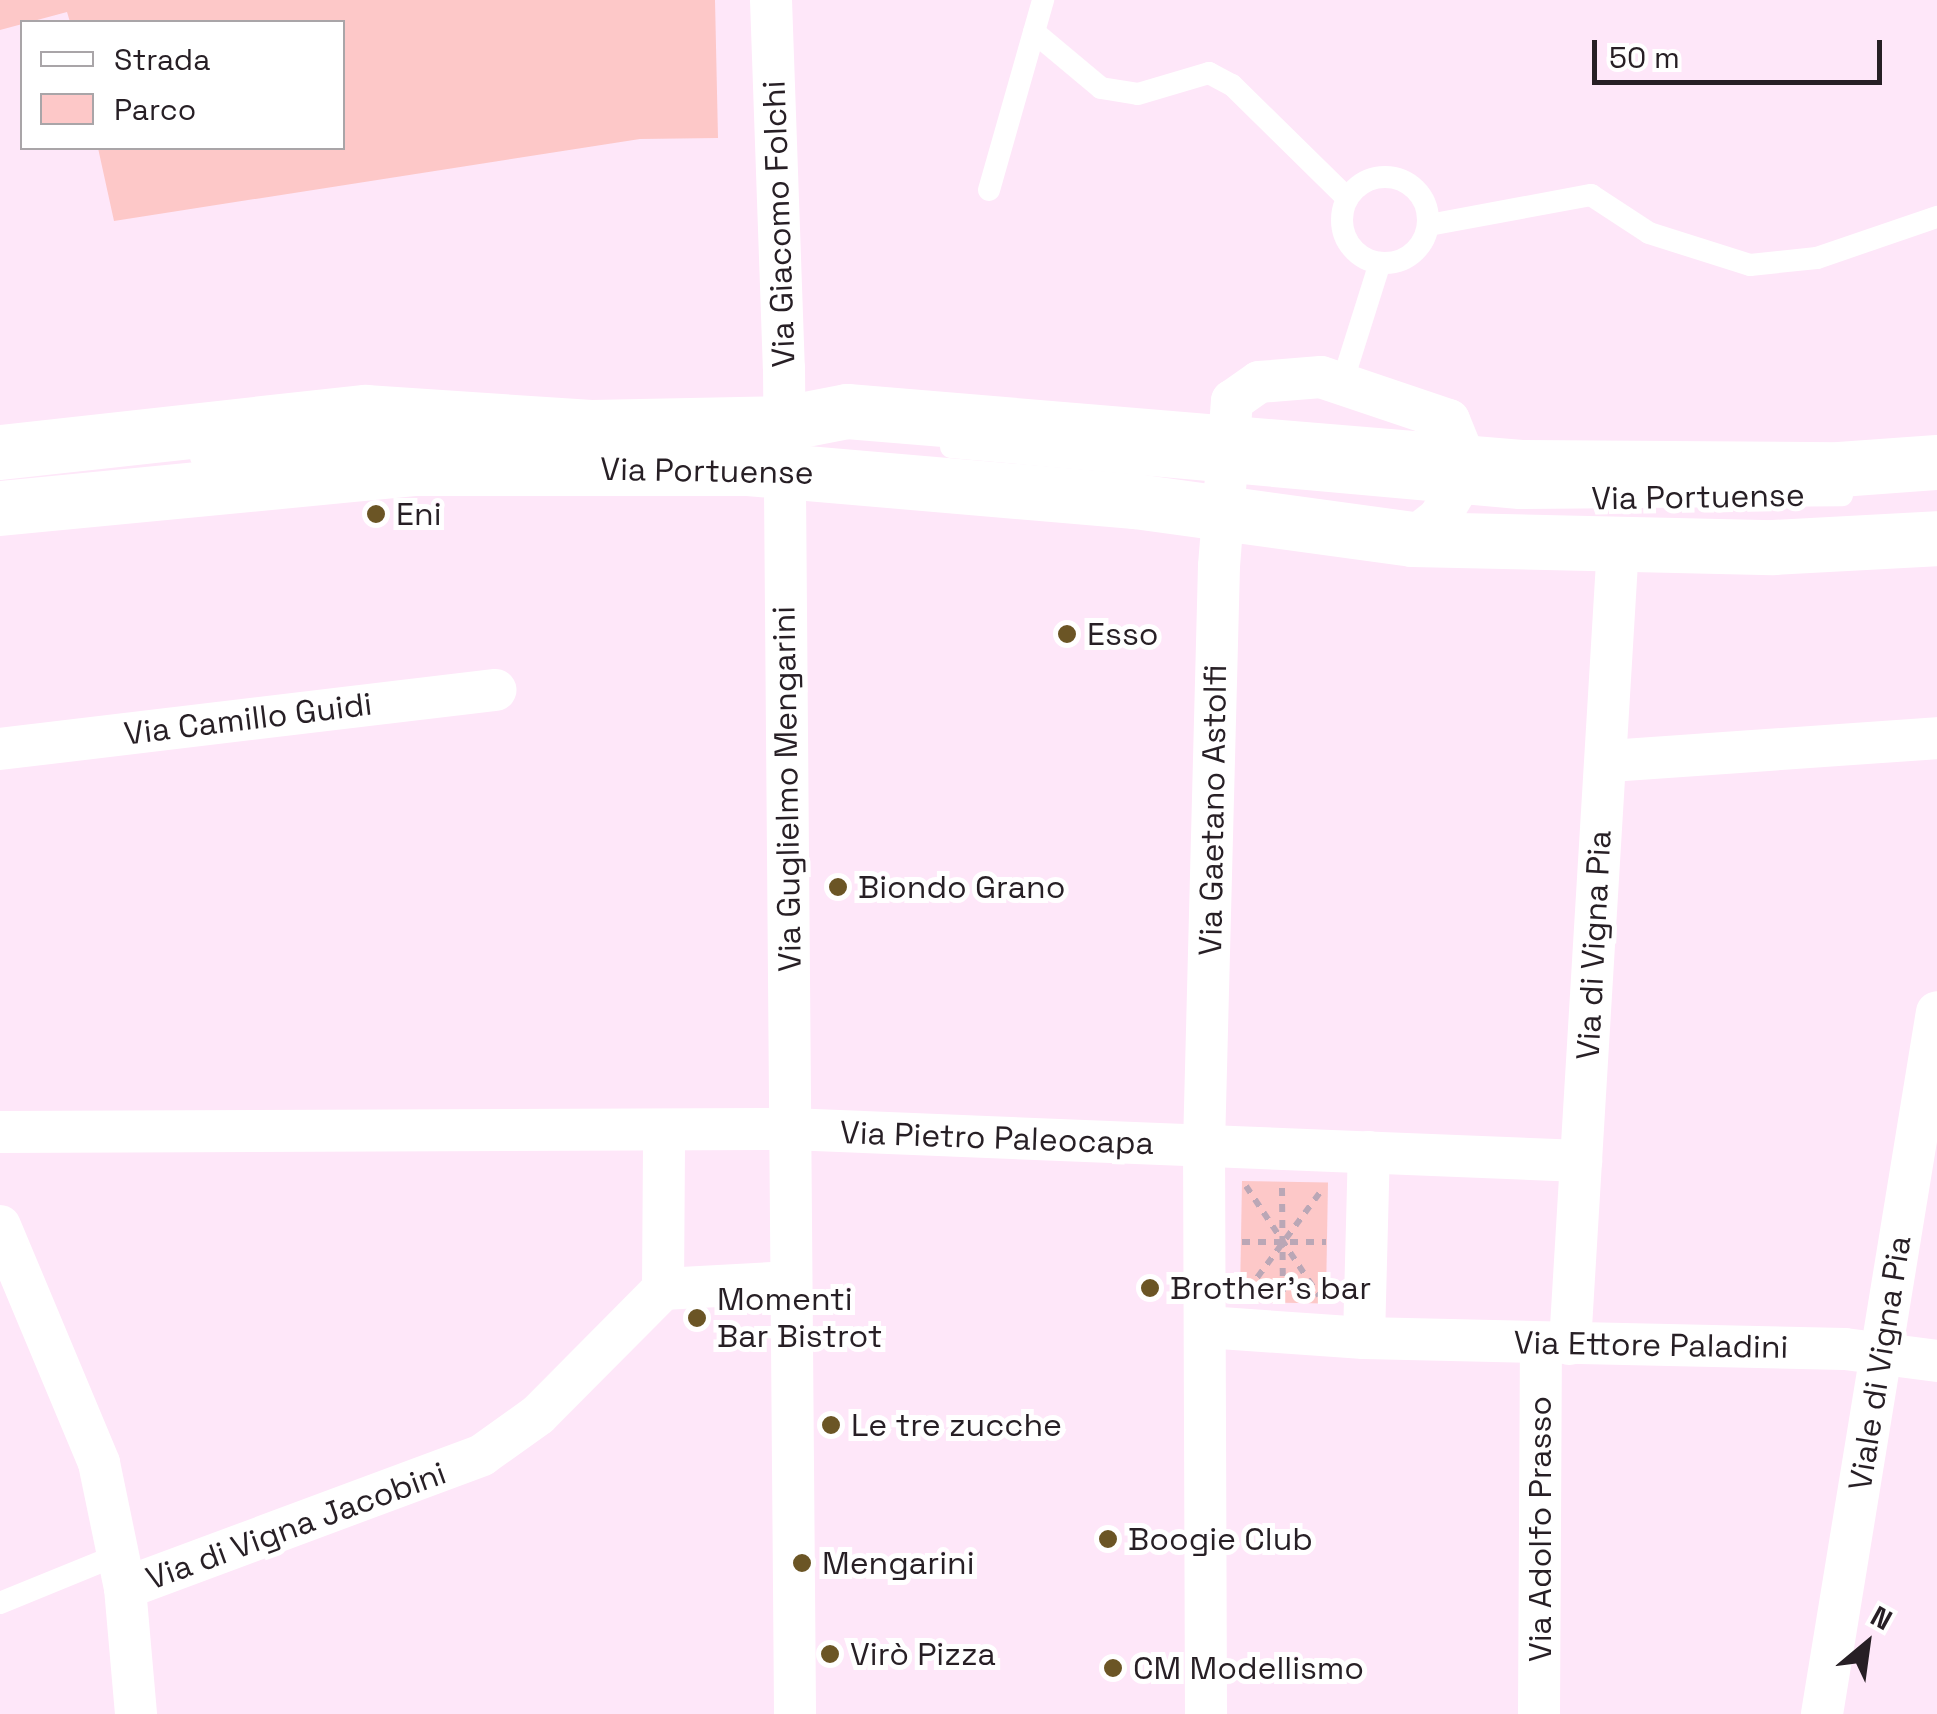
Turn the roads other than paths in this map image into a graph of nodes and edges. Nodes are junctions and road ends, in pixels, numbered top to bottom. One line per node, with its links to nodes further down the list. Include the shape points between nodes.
1 (772, 0): 13 (street, Via Giacomo Folchi)
2 (1043, 0): 3 (lane)
3 (1034, 32): 4 (lane); 5 (lane, via 1101,88 1138,94 1208,73 1232,85)
4 (989, 190)
5 (1347, 198): 7 (lane, via 1369,179 1398,178 1422,196); 8 (lane, via 1346,240)
6 (1937, 217): 7 (lane, via 1817,258 1750,265 1650,233 1591,194)
7 (1428, 225): 8 (lane, via 1406,258)
8 (1380, 262): 9 (lane)
9 (1344, 380): 19 (street, via 1279,378 1250,385 1228,406); 20 (street, via 1449,420 1458,430)
10 (591, 427): 13 (main road, Via Portuense); 14 (main road, Via Portuense, via 365,412); 15 (lane, Via Portuense)
11 (863, 438): 13 (lane, Via Portuense)
12 (920, 444): 19 (lane, Via Portuense)
13 (785, 447): 19 (main road, Via Portuense); 21 (main road, Via Portuense, via 418,468); 31 (street, Via Guglielmo Mengarini)
14 (0, 452)
15 (170, 460)
16 (1937, 462): 20 (main road, Via Portuense)
17 (76, 470): 18 (lane)
18 (0, 477)
19 (1223, 477): 20 (main road, Via Portuense); 23 (main road, Via Portuense); 35 (street, Via Gaetano Astolfi)
20 (1455, 478): 23 (street, via 1439,518)
21 (0, 508)
22 (1858, 516): 25 (lane, Via Portuense, via 1682,526)
23 (1412, 538): 25 (main road, Via Portuense)
24 (1937, 538): 25 (main road, Via Portuense)
25 (1618, 546): 38 (street, Via di Vigna Pia)
26 (496, 690): 28 (street, Via Camillo Guidi)
27 (1937, 738): 29 (street)
28 (0, 749)
29 (1624, 760)
30 (1937, 1012): 45 (street, Viale di Vigna Pia)
31 (790, 1129): 32 (street, Via Pietro Paleocapa); 35 (street, Via Pietro Paleocapa); 40 (street, Via Guglielmo Mengarini)
32 (664, 1130): 34 (street, Via Pietro Paleocapa); 41 (street)
33 (0, 1132): 34 (street)
34 (408, 1133): 37 (street, via 332,1157)
35 (1204, 1146): 36 (street, Via Pietro Paleocapa); 42 (street, Via Gaetano Astolfi)
36 (1369, 1152): 38 (street, Via Pietro Paleocapa); 43 (street)
37 (0, 1161)
38 (1581, 1161): 44 (street, Via di Vigna Pia)
39 (0, 1226): 47 (street, Via di Vigna Jacobini, via 74,1393)
40 (791, 1282): 41 (street); 50 (street)
41 (663, 1288): 47 (street, Via di Vigna Jacobini, via 538,1416 482,1454)
42 (1206, 1327): 43 (street, Via Ettore Paladini); 51 (street)
43 (1364, 1338): 44 (street, Via Ettore Paladini)
44 (1556, 1344): 45 (street, Via Ettore Paladini); 52 (street, Via Adolfo Prasso)
45 (1882, 1352): 46 (street, Via Ettore Paladini); 53 (street, Viale di Vigna Pia)
46 (1937, 1360)
47 (122, 1571): 48 (lane); 49 (street)
48 (0, 1602)
49 (136, 1714)
50 (795, 1714)
51 (1206, 1714)
52 (1538, 1714)
53 (1822, 1714)

